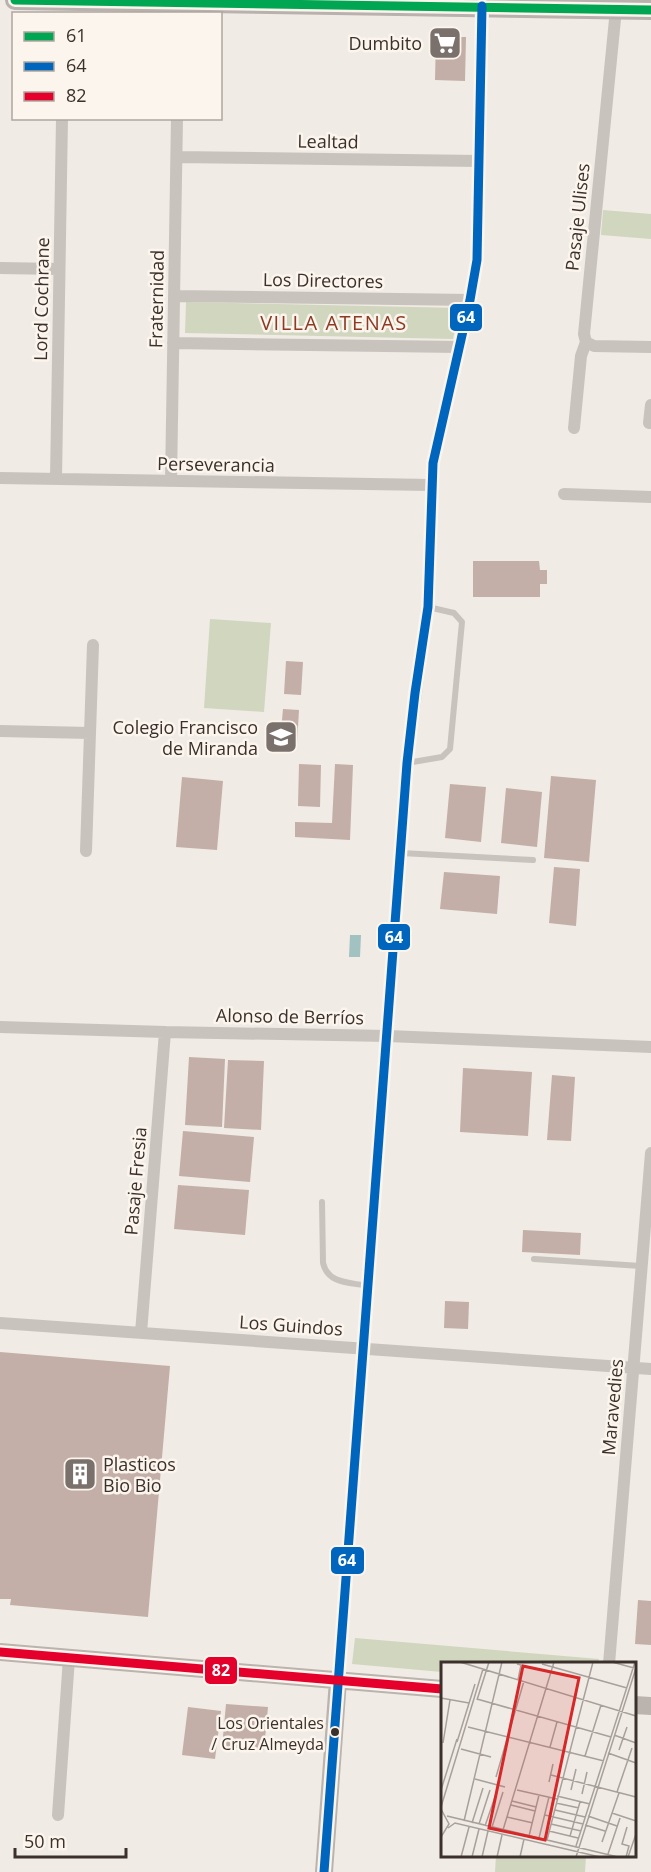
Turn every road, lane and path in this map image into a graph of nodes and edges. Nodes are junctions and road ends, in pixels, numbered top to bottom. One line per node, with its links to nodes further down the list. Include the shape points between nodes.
1 (15, 0): 2 (main road)
2 (63, 1): 4 (main road)
3 (482, 6): 4 (main road); 5 (main road); 10 (street)
4 (179, 8)
5 (616, 9): 6 (main road); 15 (street, Pasaje Ulises)
6 (651, 10)
7 (62, 120): 12 (street, Lord Cochrane)
8 (177, 120): 9 (street, Fraternidad)
9 (177, 157): 10 (street, Lealtad); 13 (street, Fraternidad)
10 (479, 161): 14 (street, via 478,243)
11 (0, 268): 12 (street)
12 (59, 269): 23 (street, Lord Cochrane)
13 (174, 296): 14 (street, Los Directores); 16 (street, Fraternidad)
14 (471, 300): 17 (street)
15 (586, 342): 18 (street, via 594,346); 21 (street, Pasaje Ulises, via 581,356)
16 (173, 343): 17 (street); 24 (street, Fraternidad)
17 (459, 347): 25 (street, via 435,446)
18 (651, 347)
19 (651, 405): 20 (street)
20 (649, 423)
21 (574, 428)
22 (0, 478): 23 (street, Perseverancia)
23 (56, 479): 24 (street, Perseverancia)
24 (171, 481): 25 (street, Perseverancia)
25 (431, 484): 28 (street)
26 (564, 494): 27 (street)
27 (651, 498)
28 (428, 607): 32 (street); 32 (lane, via 454,613 462,622 450,749 442,757)
29 (93, 645): 31 (street)
30 (0, 731): 31 (street)
31 (90, 733): 33 (street)
32 (407, 763): 34 (street)
33 (86, 851)
34 (401, 853): 35 (lane); 38 (street)
35 (533, 860)
36 (0, 1027): 37 (street, Alonso de Berríos)
37 (165, 1032): 38 (street, Alonso de Berríos); 46 (street, Pasaje Fresia)
38 (388, 1036): 39 (street, Alonso de Berríos); 44 (street)
39 (651, 1047)
40 (651, 1152): 43 (street, Maravedies)
41 (322, 1202): 44 (lane, via 325,1272 330,1278)
42 (534, 1259): 43 (lane)
43 (642, 1266): 48 (street, Maravedies)
44 (369, 1286): 47 (street)
45 (0, 1323): 46 (street, Los Guindos)
46 (141, 1333): 47 (street, Los Guindos)
47 (364, 1349): 48 (street, Los Guindos); 53 (street)
48 (634, 1368): 49 (street, Los Guindos); 52 (street, Maravedies)
49 (651, 1369)
50 (0, 1652): 51 (main road)
51 (69, 1658): 53 (main road); 57 (street)
52 (609, 1662)
53 (338, 1680): 54 (main road); 58 (main road)
54 (441, 1689)
55 (636, 1705): 56 (main road)
56 (651, 1706)
57 (58, 1815)
58 (324, 1872)

